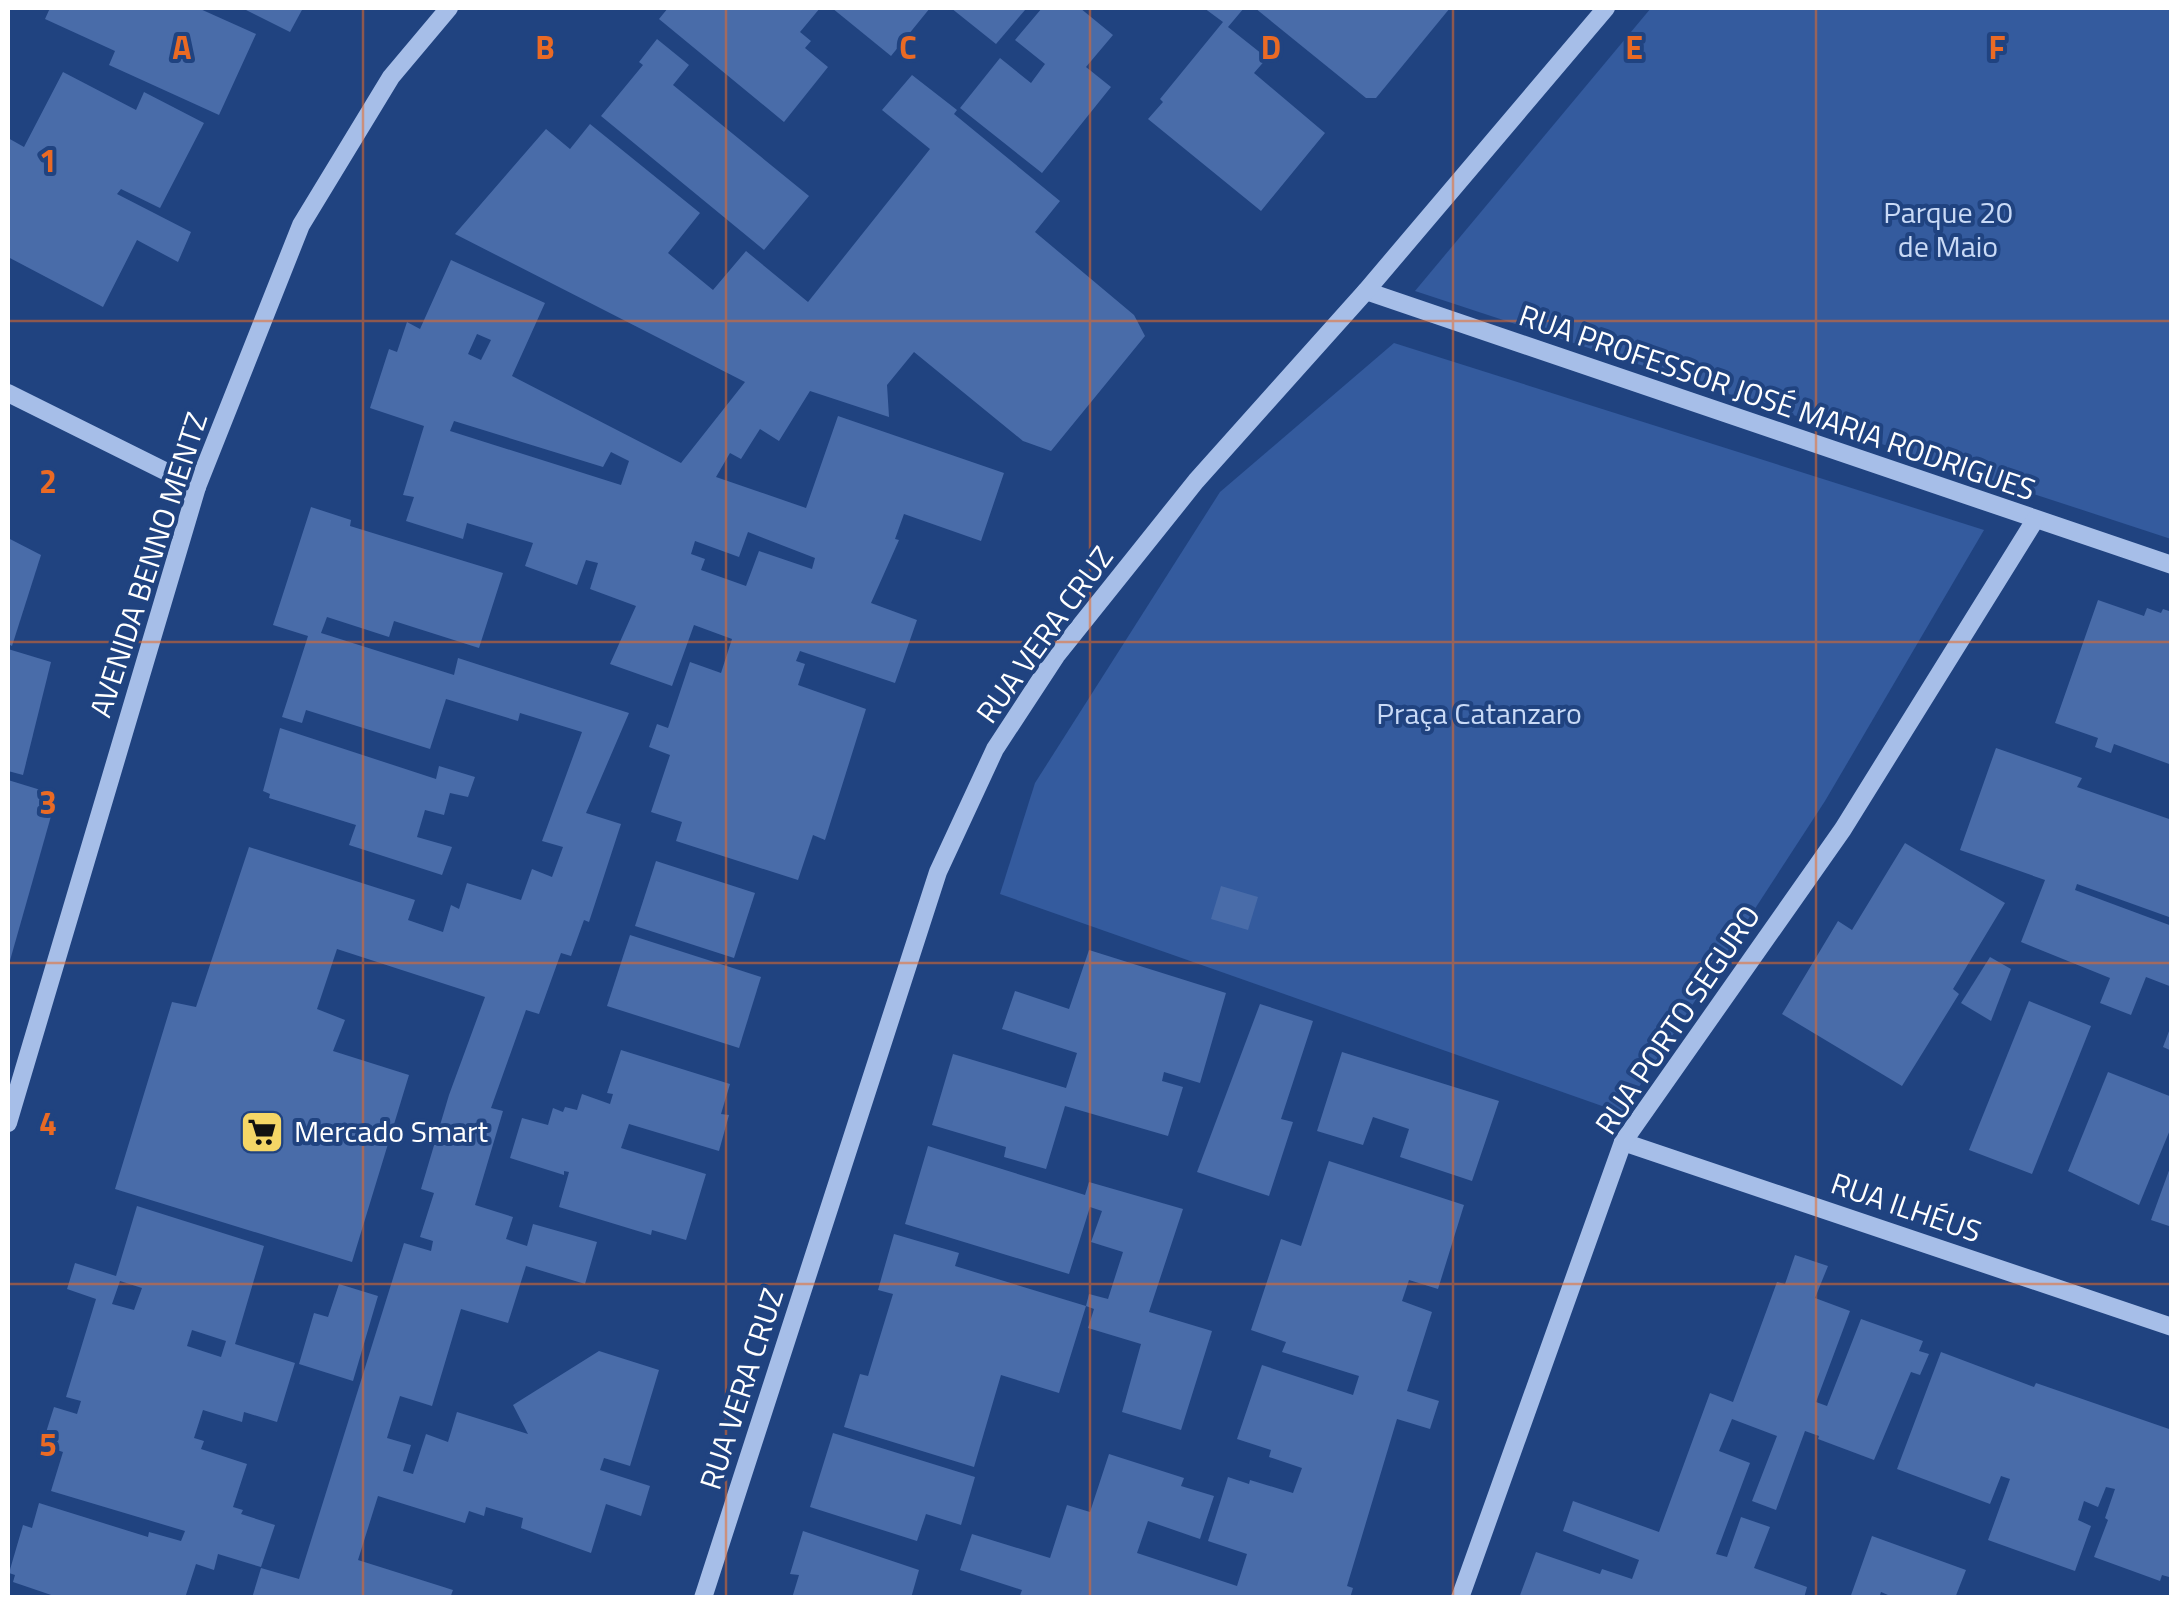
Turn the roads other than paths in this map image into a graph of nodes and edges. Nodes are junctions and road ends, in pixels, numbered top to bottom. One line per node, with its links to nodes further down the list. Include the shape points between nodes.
1 (449, 8): 5 (street, AVENIDA BENNO MENTZ, via 391,77 301,225)
2 (1606, 8): 3 (street, RUA VERA CRUZ)
3 (1366, 291): 6 (street, RUA PROFESSOR JOSÉ MARIA RODRIGUES); 11 (street, RUA VERA CRUZ, via 1196,481 1056,656 995,750 938,872)
4 (8, 393): 5 (street)
5 (197, 487): 8 (street, AVENIDA BENNO MENTZ)
6 (2035, 520): 7 (street, RUA PROFESSOR JOSÉ MARIA RODRIGUES); 9 (street, RUA PORTO SEGURO, via 1844,829)
7 (2172, 565)
8 (8, 1124)
9 (1623, 1142): 10 (street, RUA ILHÉUS); 12 (street, RUA PORTO SEGURO)
10 (2172, 1327)
11 (703, 1598)
12 (1460, 1598)

